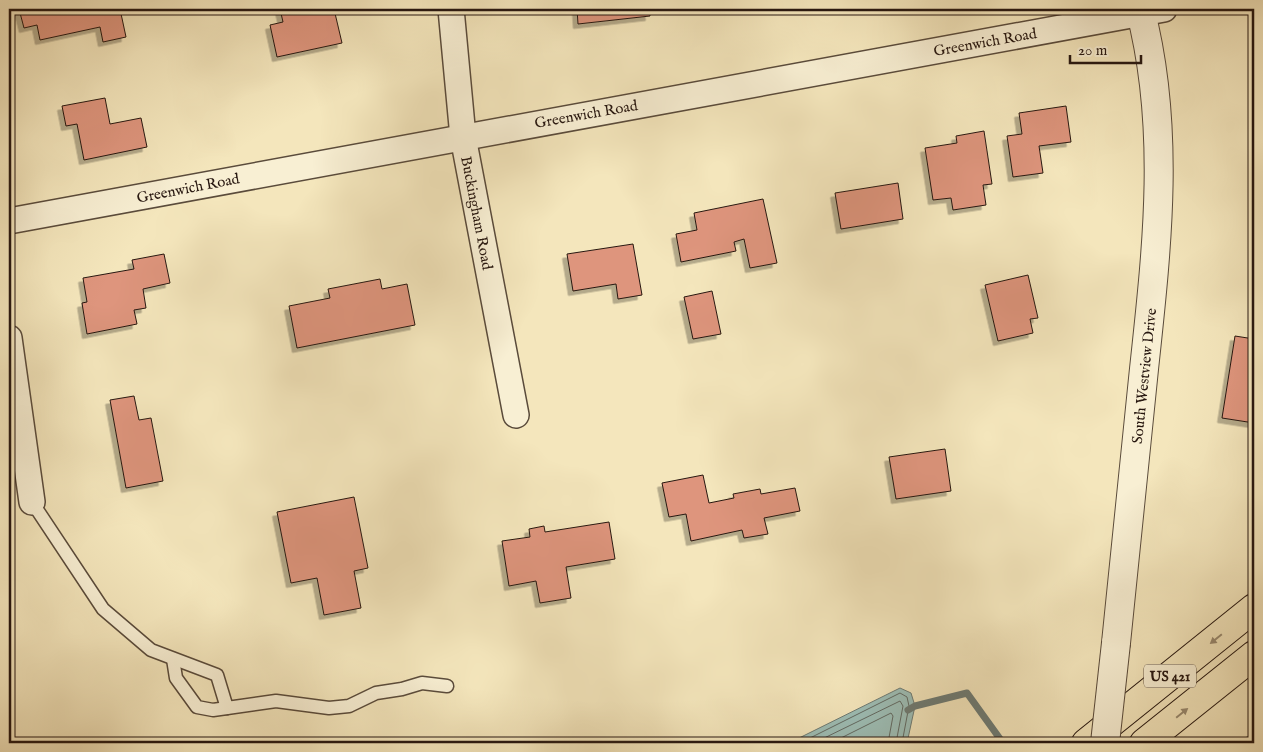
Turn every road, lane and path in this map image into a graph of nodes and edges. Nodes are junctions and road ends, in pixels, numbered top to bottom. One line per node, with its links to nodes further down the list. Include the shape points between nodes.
1 (451, 9): 3 (street, Buckingham Road)
2 (1148, 10): 3 (street, Greenwich Road); 14 (street, South Westview Drive, bridge, via 1161,164 1158,228)
3 (463, 137): 4 (street, Greenwich Road); 6 (street, Buckingham Road)
4 (9, 221)
5 (9, 338): 7 (street)
6 (516, 415)
7 (32, 502): 10 (lane, via 103,609 151,650)
8 (1254, 608): 13 (highway, US 421, one-way to 13)
9 (1254, 655): 15 (highway, US 421, one-way to 9)
10 (173, 659): 12 (lane, via 218,675); 12 (lane, via 176,678 197,707)
11 (447, 686): 12 (lane, via 422,682 376,693 348,706 330,708 276,701)
12 (227, 708)
13 (1086, 743)
14 (1105, 743)
15 (1144, 743)

